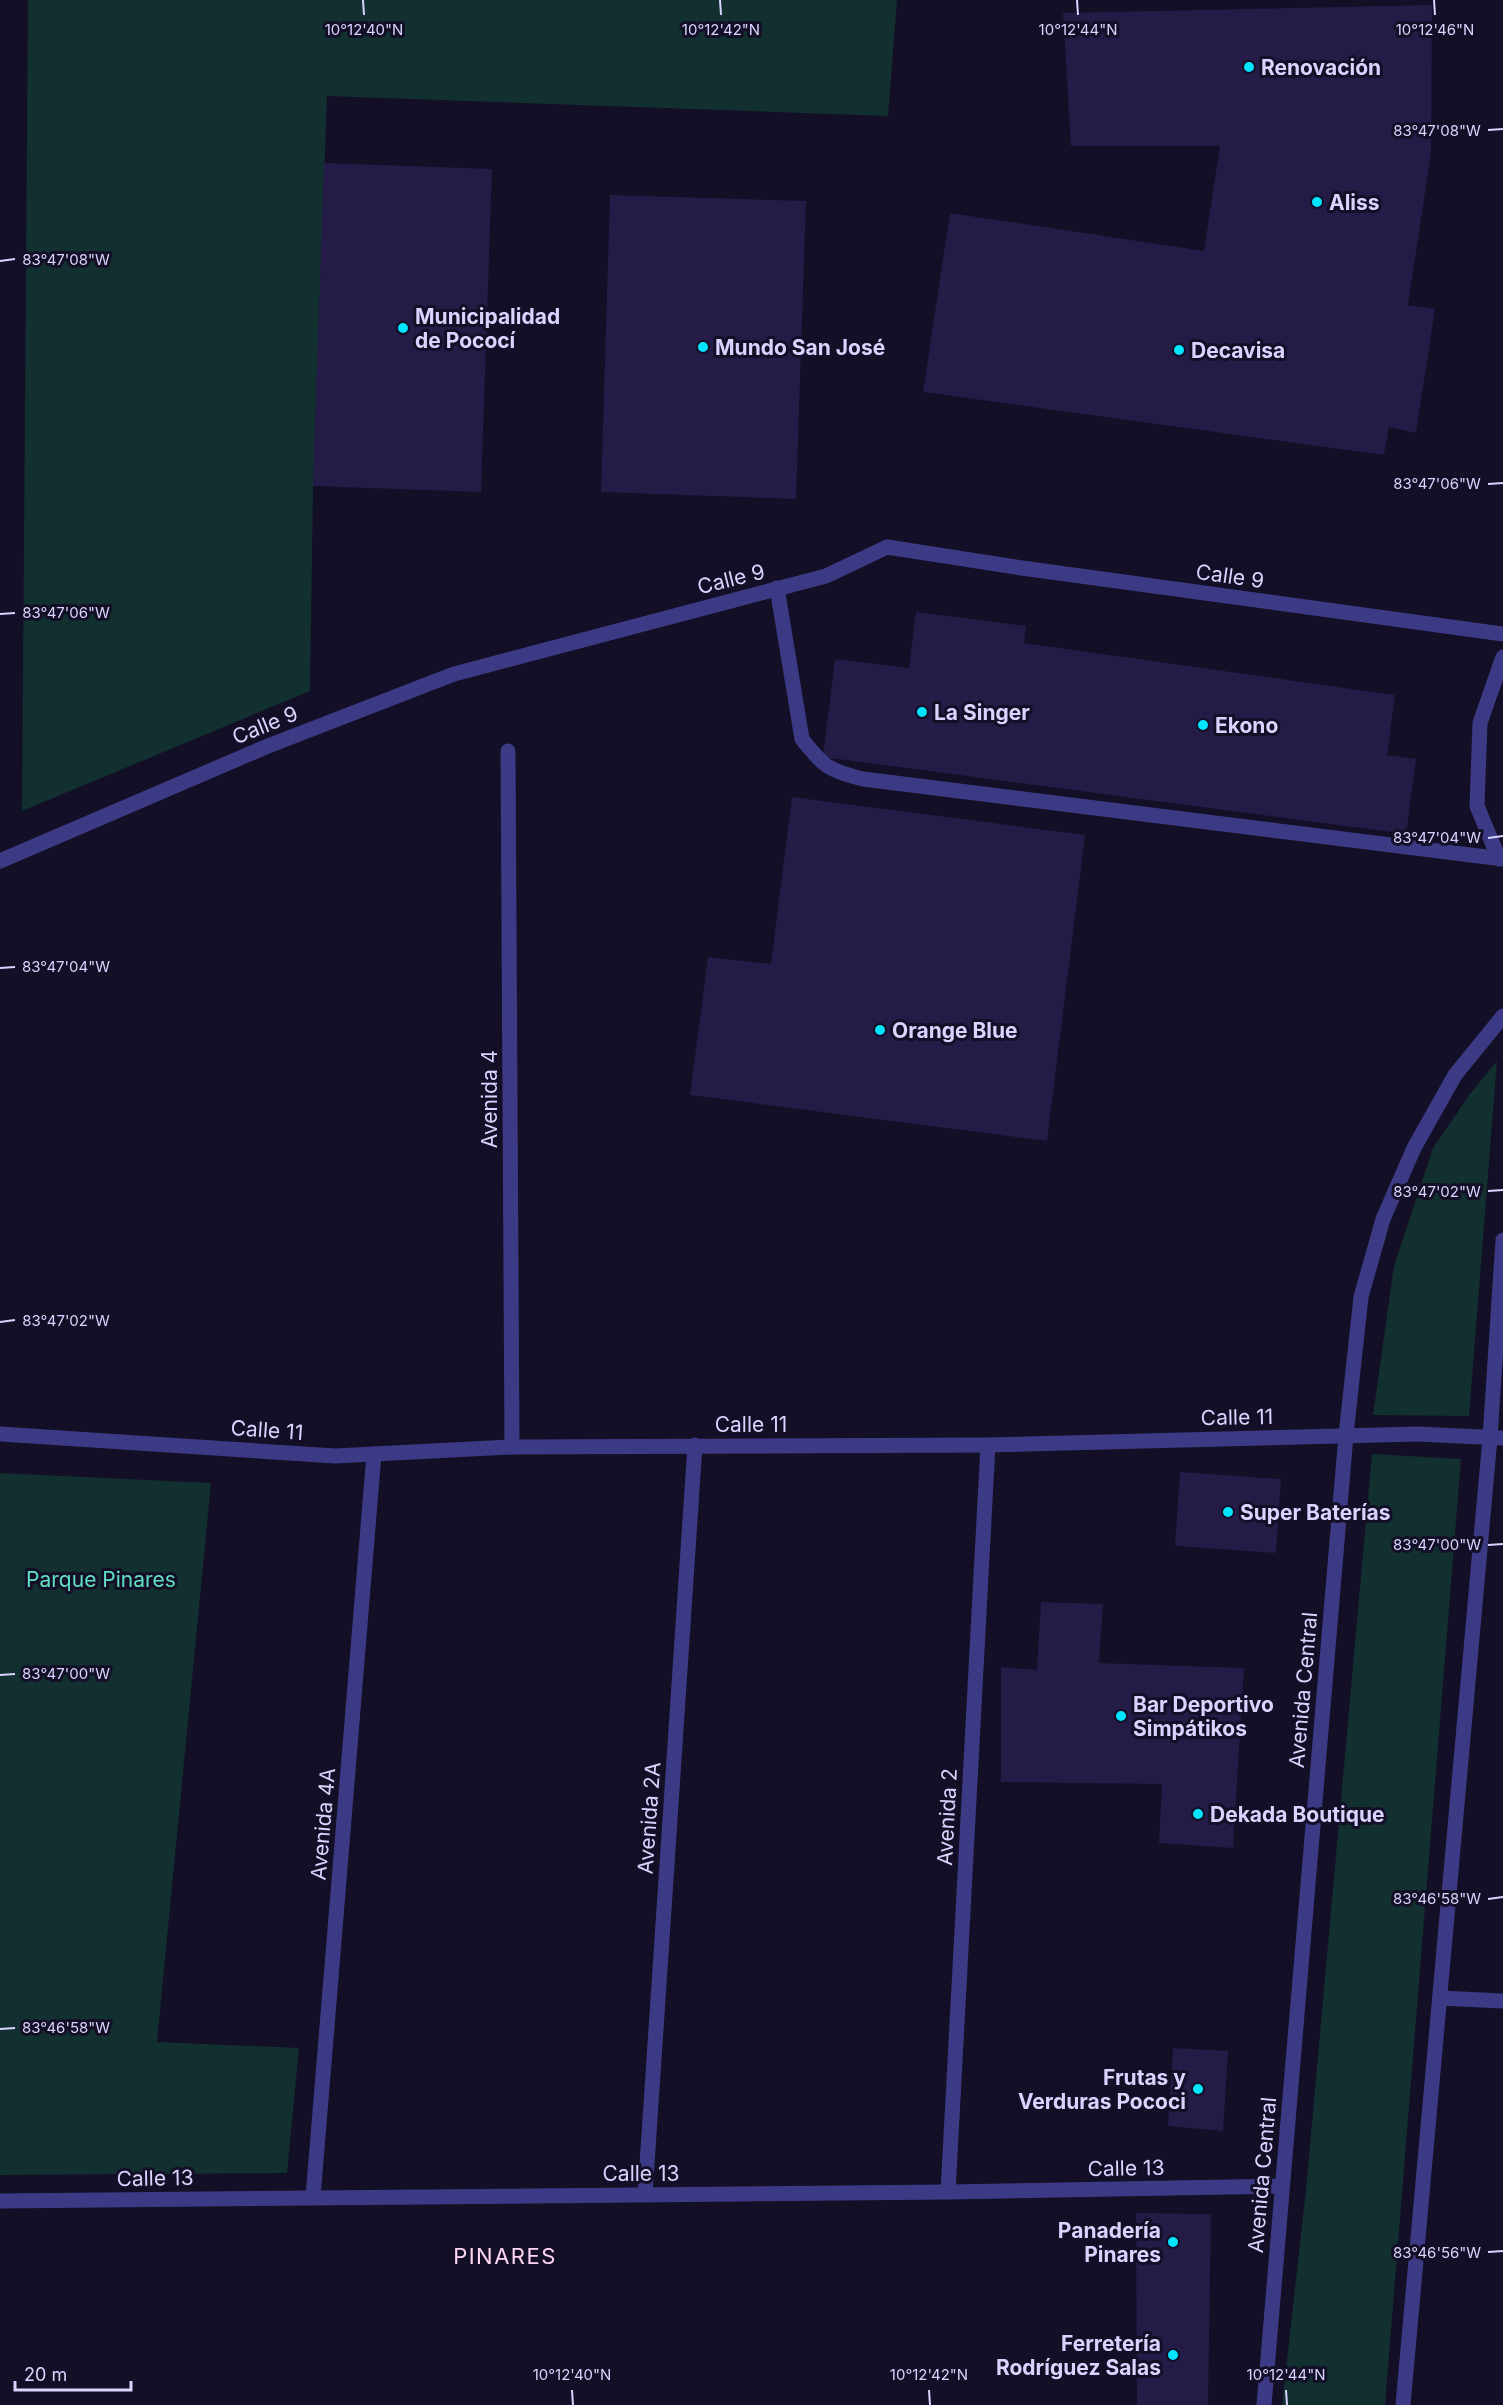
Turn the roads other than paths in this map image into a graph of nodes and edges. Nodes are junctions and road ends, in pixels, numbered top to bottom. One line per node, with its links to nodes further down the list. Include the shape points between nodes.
1 (777, 588): 2 (street, Calle 9, via 826,576 887,547); 5 (street, via 802,739 816,757 837,773); 6 (street, Calle 9, via 454,674 268,746)
2 (1503, 634)
3 (1503, 657): 5 (street, via 1480,723 1477,806)
4 (508, 751): 14 (street, Avenida 4)
5 (1501, 859)
6 (0, 861)
7 (1503, 1016): 10 (street, Avenida Central, via 1455,1075 1414,1148 1383,1219 1361,1297)
8 (1503, 1240): 11 (street)
9 (0, 1434): 15 (street, Calle 11, via 335,1456)
10 (1346, 1436): 11 (street, Calle 11); 12 (street, Calle 11); 18 (street, Avenida Central)
11 (1497, 1438): 16 (street)
12 (988, 1444): 13 (street, Calle 11); 19 (street, Avenida 2)
13 (695, 1445): 14 (street, Calle 11); 20 (street, Avenida 2A)
14 (512, 1447): 15 (street, Calle 11)
15 (374, 1454): 21 (street, Avenida 4A)
16 (1440, 1998): 17 (street); 24 (street)
17 (1503, 2001)
18 (1281, 2186): 19 (street, Calle 13); 23 (street, Avenida Central)
19 (948, 2192): 20 (street, Calle 13)
20 (645, 2194): 21 (street, Calle 13)
21 (313, 2198): 22 (street, Calle 13)
22 (0, 2200)
23 (1264, 2405)
24 (1404, 2405)

